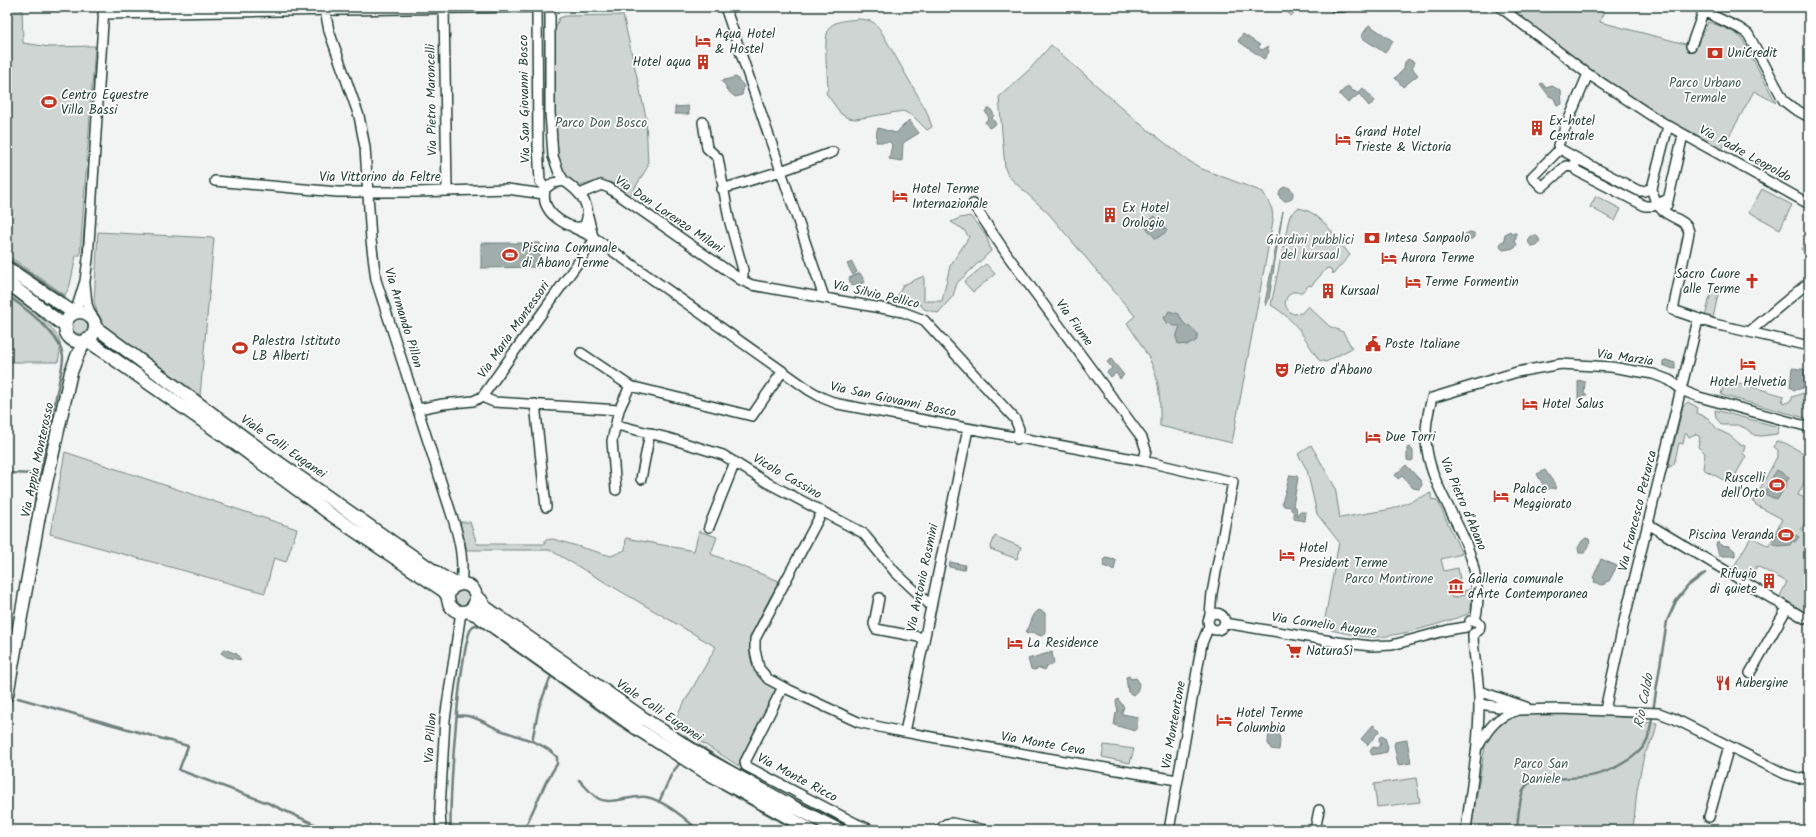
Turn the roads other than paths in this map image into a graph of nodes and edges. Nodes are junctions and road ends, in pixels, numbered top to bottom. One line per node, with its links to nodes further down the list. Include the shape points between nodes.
1 (534, 7): 8 (street)
2 (537, 7): 29 (street, Via San Giovanni Bosco, via 538,146 540,181)
3 (550, 7): 24 (street, Via San Giovanni Bosco, via 550,112 553,156)
4 (724, 7): 22 (street, Via Silvio Pellico)
5 (1335, 7): 6 (street)
6 (1344, 7)
7 (1500, 7): 14 (street, Via Padre Leopoldo)
8 (444, 9): 12 (street); 27 (street, Via Pietro Maroncelli)
9 (1704, 9): 13 (street); 15 (street, via 1748,34 1784,101)
10 (104, 10): 11 (street); 41 (street)
11 (189, 10): 12 (street)
12 (325, 10): 28 (street, Via Armando Pillon, via 329,31 359,116 366,147)
13 (1691, 46)
14 (1588, 74): 17 (street, Via Padre Leopoldo); 19 (street, via 1559,142)
15 (1809, 117)
16 (704, 122): 26 (street, Via Don Lorenzo Milani, via 707,148 718,158)
17 (1668, 126): 18 (street, Via Padre Leopoldo); 25 (street)
18 (1683, 135): 31 (street); 33 (street, Via Padre Leopoldo)
19 (1560, 149): 21 (street); 21 (street, via 1532,177 1542,187 1566,166)
20 (833, 152): 22 (street)
21 (1577, 164): 25 (street, via 1639,191); 34 (street, via 1577,171 1640,204)
22 (781, 171): 26 (street); 44 (street, Via Silvio Pellico)
23 (215, 181): 28 (street, Via Vittorino da Feltre, via 336,192)
24 (564, 181): 29 (street, via 553,182); 30 (street, Via San Giovanni Bosco)
25 (1652, 188): 34 (street)
26 (722, 189): 40 (street, Via Don Lorenzo Milani, via 742,270)
27 (448, 190): 28 (street, Via Vittorino da Feltre); 29 (street, Via Vittorino da Feltre, via 507,189)
28 (368, 192): 60 (street, Via Armando Pillon, via 376,280)
29 (545, 192): 37 (street, Via San Giovanni Bosco, via 547,208 554,216)
30 (580, 194): 35 (street, Via San Giovanni Bosco); 40 (street, Via Don Lorenzo Milani, via 601,185 609,188)
31 (1668, 199): 34 (street); 36 (street)
32 (973, 204): 67 (street, Via Fiume, via 1008,256 1142,438 1146,450)
33 (1809, 204)
34 (1656, 205): 36 (street)
35 (588, 214): 37 (street, via 583,226); 38 (street, Via San Giovanni Bosco)
36 (1672, 217): 46 (street, via 1682,221 1689,233 1673,310)
37 (572, 227): 38 (street, Via San Giovanni Bosco)
38 (594, 238): 54 (street, Via San Giovanni Bosco); 57 (street, Via Maria Montessori)
39 (7, 268): 45 (main road, Viale Colli Euganei)
40 (741, 280): 44 (street, Via Don Lorenzo Milani, via 766,288 816,298)
41 (85, 281): 45 (street); 47 (street, via 87,304)
42 (7, 282): 48 (main road, Viale Colli Euganei)
43 (1809, 282): 49 (street)
44 (824, 297): 66 (street, Via Silvio Pellico, via 903,312 924,320 1014,419 1019,429)
45 (74, 313): 47 (main road, Viale Colli Euganei, via 84,312); 48 (main road, via 68,319)
46 (1698, 320): 49 (street); 56 (street, Via Francesco Petrarca)
47 (94, 322): 50 (main road, via 93,334); 76 (main road, Viale Colli Euganei, via 272,458 438,574)
48 (68, 332): 50 (main road, Viale Colli Euganei, via 78,341); 53 (main road, Via Appia Monterosso, via 72,353)
49 (1749, 332): 51 (street)
50 (87, 340): 53 (main road, Via Appia Monterosso); 77 (main road, Viale Colli Euganei)
51 (1809, 346)
52 (581, 353): 55 (street)
53 (71, 372): 92 (main road, Via Appia Monterosso, via 40,510)
54 (782, 372): 55 (street, via 752,416); 64 (street, Via San Giovanni Bosco, via 823,398 838,404)
55 (630, 386): 61 (street)
56 (1682, 390): 58 (street, Via Marzia, via 1669,380 1653,374 1611,367 1560,364 1517,372); 63 (street, Via Marzia, via 1710,401); 74 (street, Via Francesco Petrarca)
57 (482, 397): 59 (street, via 494,402); 60 (street, via 473,401)
58 (1432, 398): 87 (street, Via Pietro d'Abano, via 1426,424 1427,452 1439,485 1472,556 1478,594 1475,620 1480,628 1477,632)
59 (535, 404): 61 (street); 72 (street)
60 (418, 409): 76 (street, Via Armando Pillon, via 459,538 463,568)
61 (620, 410): 62 (street)
62 (617, 425): 65 (street, Vicolo Cassino); 71 (street, via 612,441)
63 (1809, 427)
64 (968, 429): 66 (street, Via San Giovanni Bosco); 80 (street, Via Antonio Rosmini)
65 (650, 433): 68 (street, Vicolo Cassino, via 711,450); 69 (street)
66 (1018, 438): 67 (street, Via San Giovanni Bosco)
67 (1144, 461): 70 (street, Via San Giovanni Bosco)
68 (735, 462): 73 (street, Vicolo Cassino); 75 (street)
69 (641, 479)
70 (1233, 482): 83 (street, Via Monteortone)
71 (616, 490)
72 (546, 507)
73 (822, 512): 80 (street, Vicolo Cassino, via 863,533 895,572); 90 (street, Via Monte Ceva, via 755,639 759,668 768,679)
74 (1648, 524): 81 (street); 96 (street, Via Francesco Petrarca)
75 (709, 527)
76 (459, 585): 77 (main road, via 451,590); 78 (main road, Viale Colli Euganei, via 469,586)
77 (448, 597): 82 (main road, Viale Colli Euganei, via 450,605 457,611)
78 (476, 598): 82 (main road, via 473,606); 106 (main road, Viale Colli Euganei, via 495,614 679,742 748,783)
79 (879, 598): 88 (street, via 874,624 876,629)
80 (931, 603): 88 (street, Via Antonio Rosmini)
81 (1787, 608): 84 (street); 89 (street)
82 (464, 611): 104 (street, Via Pillon, via 455,648 445,719); 105 (main road, Viale Colli Euganei, via 477,616 639,730 702,770)
83 (1210, 615): 85 (street, via 1220,614 1225,619); 86 (street, Via Monteortone)
84 (1804, 618)
85 (1225, 624): 86 (street, via 1217,630); 87 (street, Via Cornelio Augure, via 1371,646 1392,644 1448,630)
86 (1209, 626): 101 (street, Via Monteortone, via 1202,643)
87 (1470, 630): 91 (street)
88 (924, 638): 97 (street, Via Antonio Rosmini)
89 (1750, 673)
90 (783, 687): 97 (street, Via Monte Ceva, via 858,722); 107 (street, Via Monte Ricco, via 745,762 746,766)
91 (1479, 691): 93 (street); 94 (street)
92 (7, 696)
93 (1480, 704): 95 (street); 99 (street)
94 (1531, 708): 95 (street); 96 (street)
95 (1518, 710): 99 (street, via 1493,724)
96 (1605, 710): 98 (street, via 1659,713)
97 (905, 732): 101 (street, Via Monte Ceva)
98 (1729, 746): 100 (street, via 1785,774 1798,778); 103 (street)
99 (1478, 747): 112 (street)
100 (1809, 777)
101 (1177, 780): 110 (street, Via Monteortone)
102 (1319, 810): 111 (street)
103 (1709, 817)
104 (441, 830)
105 (811, 830)
106 (839, 830)
107 (871, 830)
108 (939, 830): 109 (street, via 946,824 952,824)
109 (984, 830)
110 (1169, 830)
111 (1315, 830)
112 (1466, 830)

